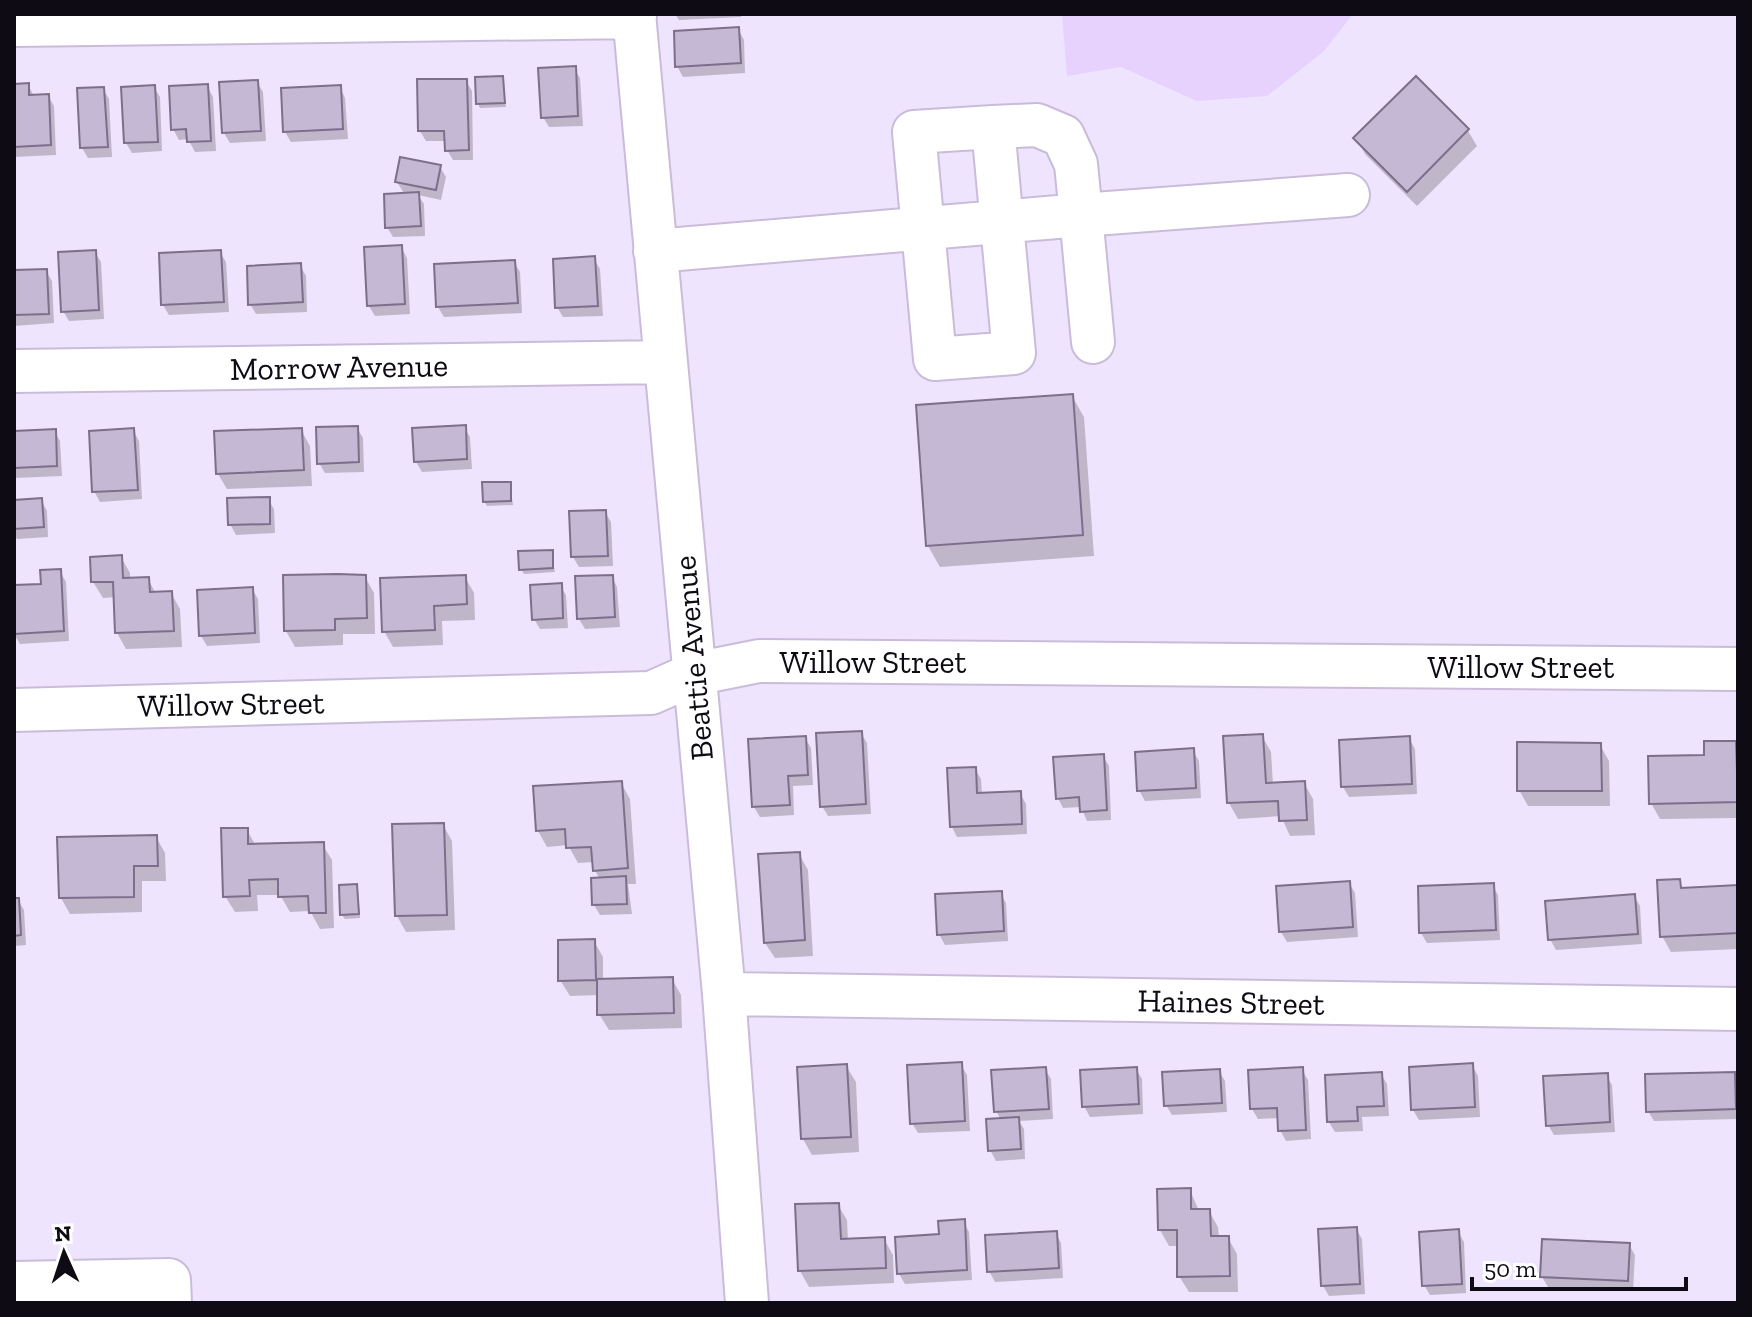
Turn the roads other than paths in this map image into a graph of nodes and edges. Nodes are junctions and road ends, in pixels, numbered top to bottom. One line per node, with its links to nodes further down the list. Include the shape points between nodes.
1 (634, 16): 2 (street); 8 (street, Beattie Avenue)
2 (14, 25)
3 (993, 127): 5 (street, via 1037,125 1063,136 1076,164); 6 (street); 7 (street, via 914,132)
4 (1348, 195): 5 (street)
5 (1081, 215): 6 (street); 9 (street)
6 (1001, 222): 7 (street); 7 (street, via 1014,353 935,359)
7 (923, 228): 8 (street)
8 (655, 251): 10 (street, Beattie Avenue)
9 (1093, 342)
10 (665, 362): 11 (street, Morrow Avenue); 13 (street, Beattie Avenue)
11 (14, 371)
12 (1738, 669): 13 (street, Willow Street, via 759,661)
13 (694, 674): 14 (street, Willow Street, via 651,693); 15 (street, Beattie Avenue)
14 (14, 710)
15 (724, 994): 16 (street, Haines Street); 19 (street, Beattie Avenue)
16 (1738, 1009)
17 (14, 1283): 18 (street)
18 (169, 1292)
19 (747, 1303)

